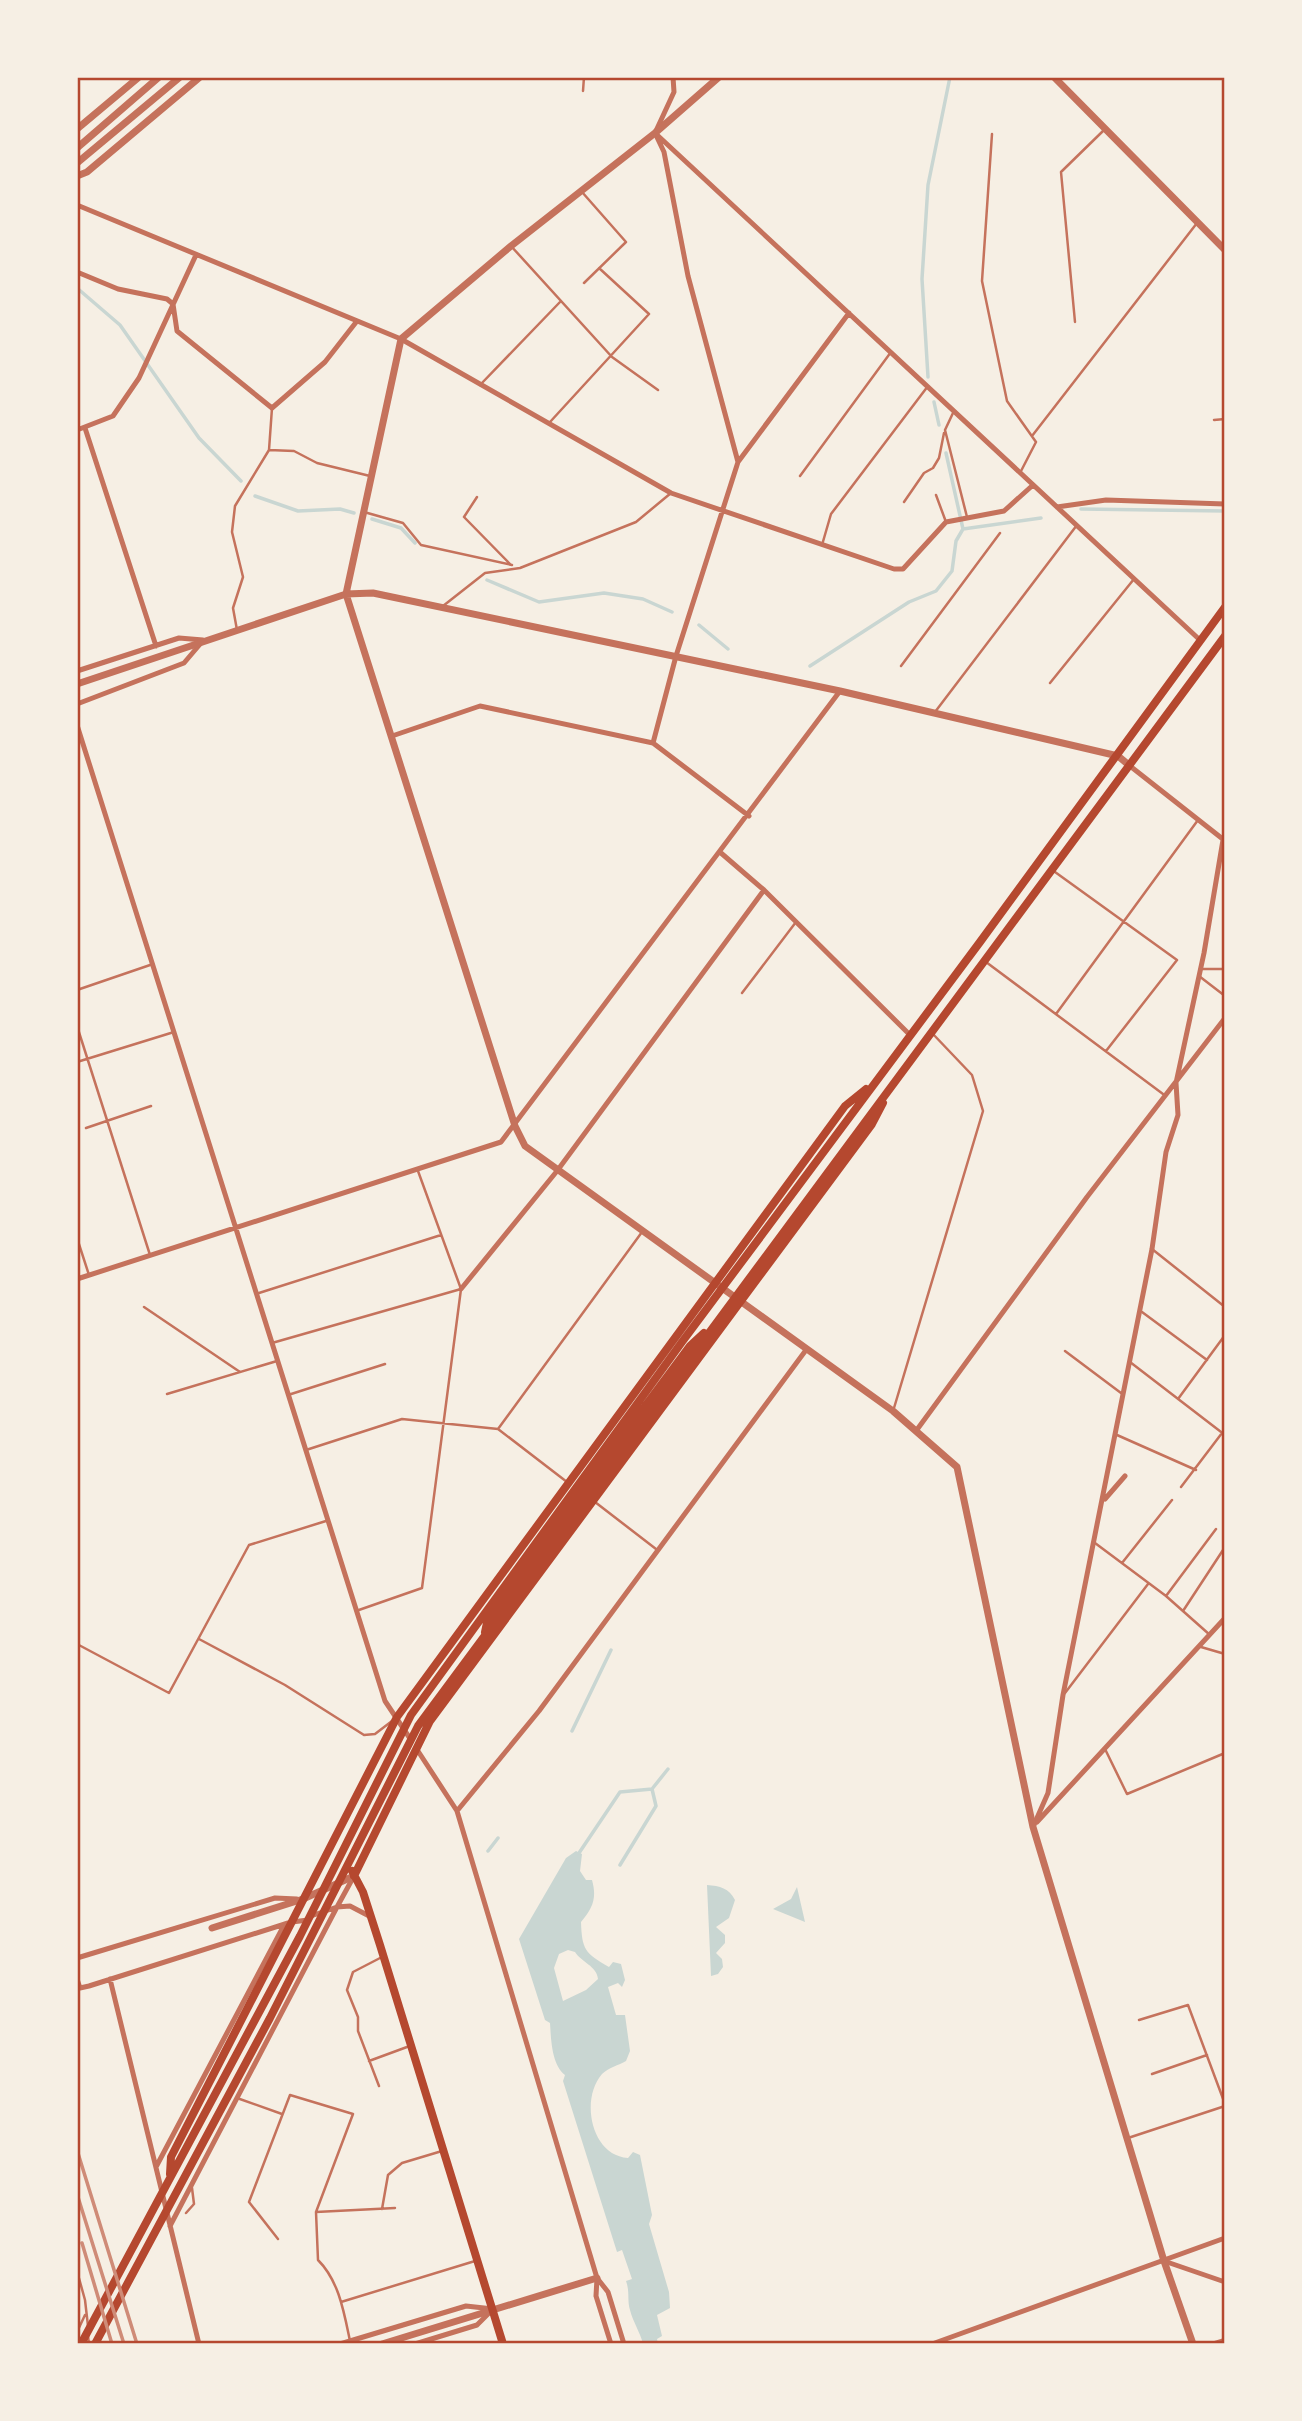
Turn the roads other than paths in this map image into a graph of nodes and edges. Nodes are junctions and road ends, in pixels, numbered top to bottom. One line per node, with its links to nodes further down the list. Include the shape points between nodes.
1 (139, 77): 10 (street)
2 (159, 77): 14 (street)
3 (180, 77): 15 (street)
4 (200, 77): 16 (street)
5 (584, 77): 9 (lane)
6 (673, 77): 12 (street, via 674,92)
7 (719, 77): 12 (street)
8 (1054, 77): 11 (street)
9 (583, 91)
10 (77, 129)
11 (1105, 129): 19 (street); 30 (lane, via 1061,172)
12 (655, 133): 17 (street); 28 (street); 47 (street, via 664,152 688,276)
13 (992, 134): 45 (lane, via 982,281 1007,401)
14 (77, 148)
15 (77, 163)
16 (77, 176)
17 (581, 191): 20 (street); 23 (lane, via 626,242)
18 (77, 205): 22 (street)
19 (1198, 222): 21 (street); 45 (lane)
20 (510, 246): 26 (lane); 31 (street)
21 (1225, 250)
22 (196, 255): 27 (street); 29 (street)
23 (599, 268): 25 (lane); 33 (lane, via 649,314)
24 (77, 272): 27 (street, via 118,289 161,296)
25 (584, 283)
26 (561, 301): 33 (lane); 34 (lane)
27 (173, 304): 37 (street, via 177,331); 42 (street, via 139,378 113,416)
28 (849, 313): 32 (street); 47 (street)
29 (357, 321): 31 (street); 37 (street, via 324,362)
30 (1074, 322)
31 (401, 339): 34 (street); 49 (street)
32 (891, 352): 35 (street); 50 (lane)
33 (612, 357): 36 (lane); 41 (lane)
34 (480, 385): 41 (street)
35 (928, 386): 38 (street); 64 (lane, via 831,514)
36 (658, 390)
37 (272, 408): 46 (lane)
38 (954, 411): 44 (lane); 48 (street)
39 (1225, 419): 40 (lane)
40 (1214, 420)
41 (548, 424): 52 (street)
42 (85, 428): 43 (street); 75 (street)
43 (77, 430)
44 (945, 430): 55 (lane, via 939,458); 60 (lane)
45 (1032, 436): 48 (lane, via 1036,442)
46 (269, 450): 49 (lane, via 294,451 317,463); 71 (lane, via 235,506 232,532 243,577 233,608)
47 (738, 461): 58 (street)
48 (1020, 473): 51 (street)
49 (372, 476): 59 (street)
50 (800, 476)
51 (1033, 485): 57 (street); 60 (street, via 1004,511)
52 (671, 493): 58 (street); 66 (lane, via 636,522)
53 (936, 495): 61 (lane)
54 (477, 497): 65 (lane, via 464,517)
55 (904, 502)
56 (1225, 504): 57 (street, via 1106,500)
57 (1057, 507): 62 (street)
58 (721, 511): 64 (street); 76 (street)
59 (364, 512): 65 (lane, via 402,523 422,545); 68 (street)
60 (967, 517): 61 (street)
61 (946, 522): 64 (street, via 903,569)
62 (1077, 526): 67 (street); 83 (lane)
63 (1000, 533): 77 (lane)
64 (822, 545)
65 (512, 565): 66 (lane)
66 (515, 568): 69 (lane, via 485,573)
67 (1134, 579): 74 (street); 79 (lane)
68 (346, 594): 69 (street, via 373,593); 71 (street); 85 (street)
69 (443, 606): 76 (street)
70 (1225, 607): 74 (main road)
71 (237, 630): 73 (street)
72 (1225, 636): 88 (main road)
73 (203, 640): 75 (street, via 179,638); 80 (street); 82 (street, via 184,663)
74 (1201, 641): 87 (main road)
75 (156, 646): 78 (street)
76 (676, 656): 81 (street); 86 (street)
77 (901, 666)
78 (77, 671)
79 (1050, 683)
80 (77, 684)
81 (840, 691): 83 (street); 89 (street)
82 (77, 704)
83 (935, 712): 87 (street)
84 (77, 725): 98 (street)
85 (392, 736): 86 (street, via 480,706); 120 (street)
86 (653, 743): 89 (street)
87 (1118, 756): 88 (street); 110 (main road)
88 (1130, 766): 90 (street); 93 (main road)
89 (749, 816): 92 (street)
90 (1198, 820): 91 (street); 95 (lane)
91 (1224, 841): 99 (street)
92 (721, 853): 94 (street); 120 (street)
93 (1052, 870): 95 (lane); 97 (main road)
94 (764, 890): 96 (street); 123 (street)
95 (1125, 921): 105 (lane); 111 (lane, via 1177,960)
96 (796, 922): 103 (lane); 110 (street)
97 (984, 960): 105 (lane); 109 (main road)
98 (153, 964): 102 (lane); 108 (street)
99 (1201, 969): 100 (lane); 101 (street)
100 (1225, 969)
101 (1199, 976): 104 (lane); 115 (street)
102 (77, 990)
103 (742, 993)
104 (1225, 996)
105 (1056, 1014): 111 (lane)
106 (1225, 1018): 115 (street)
107 (77, 1026): 112 (lane)
108 (174, 1032): 112 (lane); 124 (street)
109 (932, 1033): 116 (main road); 156 (lane, via 972,1075 984,1111)
110 (909, 1034): 114 (main road)
111 (1106, 1051): 117 (lane)
112 (88, 1059): 113 (lane); 119 (lane)
113 (77, 1062)
114 (876, 1081): 130 (main road, via 845,1106); 218 (main road, via 411,1715 300,1936)
115 (1176, 1083): 117 (street); 128 (street, via 1178,1115 1166,1152)
116 (891, 1088): 133 (main road, via 872,1125); 182 (main road)
117 (1166, 1096): 159 (street)
118 (151, 1106): 119 (lane)
119 (108, 1120): 121 (lane); 129 (lane)
120 (515, 1126): 122 (street, via 501,1142); 123 (street, via 525,1146)
121 (86, 1128)
122 (417, 1169): 124 (street); 126 (lane)
123 (557, 1171): 125 (street); 137 (street)
124 (234, 1228): 129 (street); 138 (street)
125 (642, 1232): 136 (street); 158 (lane)
126 (441, 1235): 137 (lane); 138 (lane)
127 (77, 1238): 132 (lane)
128 (1152, 1249): 141 (lane); 142 (street)
129 (150, 1255): 132 (street)
130 (736, 1258): 131 (lane); 136 (main road)
131 (737, 1272)
132 (89, 1275): 134 (street)
133 (758, 1278): 135 (lane); 139 (main road)
134 (77, 1279)
135 (745, 1279)
136 (716, 1286): 139 (street); 165 (main road)
137 (461, 1289): 144 (lane); 157 (lane)
138 (255, 1294): 144 (street)
139 (740, 1303): 145 (street); 167 (main road); 182 (main road, via 690,1346 488,1618)
140 (144, 1307): 151 (lane)
141 (1225, 1307)
142 (1140, 1311): 147 (lane); 149 (street)
143 (1225, 1335): 147 (lane)
144 (271, 1344): 148 (street)
145 (806, 1350): 156 (street); 174 (street)
146 (1065, 1351): 154 (lane)
147 (1207, 1360): 155 (lane)
148 (277, 1361): 151 (lane); 153 (street)
149 (1130, 1362): 154 (street); 155 (lane)
150 (385, 1364): 153 (lane)
151 (240, 1372): 152 (lane)
152 (167, 1394)
153 (288, 1395): 162 (street)
154 (1124, 1395): 161 (street)
155 (1178, 1399): 160 (lane)
156 (893, 1412): 159 (street)
157 (443, 1423): 158 (lane); 162 (lane, via 402,1419); 178 (lane, via 422,1588)
158 (498, 1429): 165 (lane)
159 (916, 1431): 193 (street, via 957,1467)
160 (1224, 1434): 163 (lane)
161 (1117, 1435): 163 (lane); 169 (street)
162 (306, 1450): 170 (street)
163 (1196, 1470): 166 (lane)
164 (1125, 1476): 169 (street)
165 (569, 1484): 188 (main road)
166 (1181, 1487)
167 (593, 1500): 174 (lane); 189 (main road)
168 (1172, 1500): 175 (lane)
169 (1103, 1502): 172 (street)
170 (326, 1521): 178 (street); 183 (lane, via 249,1545)
171 (1216, 1529): 177 (lane)
172 (1095, 1543): 175 (lane); 187 (street)
173 (1225, 1547): 179 (lane)
174 (659, 1551): 192 (street)
175 (1122, 1563): 176 (lane)
176 (1148, 1584): 177 (lane); 187 (lane)
177 (1166, 1596): 179 (lane)
178 (356, 1611): 188 (street, via 385,1701)
179 (1183, 1611): 181 (lane)
180 (1225, 1618): 181 (street)
181 (1210, 1635): 185 (street)
182 (483, 1638): 240 (main road, via 418,1726 270,2018)
183 (199, 1639): 184 (lane, via 169,1693); 188 (lane, via 364,1735 375,1734)
184 (77, 1644)
185 (1199, 1646): 186 (lane); 190 (street)
186 (1225, 1654)
187 (1063, 1695): 193 (street, via 1048,1793)
188 (397, 1717): 189 (street); 194 (main road)
189 (415, 1746): 192 (street); 195 (main road)
190 (1105, 1749): 191 (lane, via 1127,1794); 193 (street)
191 (1225, 1753)
192 (457, 1811): 230 (street)
193 (1033, 1827): 215 (street)
194 (336, 1836): 195 (main road); 196 (main road)
195 (354, 1875): 196 (street); 197 (street); 198 (main road)
196 (303, 1899): 199 (main road); 200 (street); 203 (street, via 275,1898)
197 (337, 1907): 198 (street, via 350,1906); 199 (street); 201 (street)
198 (371, 1917): 202 (main road)
199 (292, 1922): 201 (street, via 307,1919 316,1924); 205 (street); 217 (street, via 282,1929); 218 (main road, via 171,2157)
200 (212, 1928)
201 (320, 1938): 212 (street)
202 (384, 1956): 207 (main road); 209 (lane, via 353,1972 347,1990)
203 (77, 1958)
204 (77, 1979): 205 (street, via 80,1988)
205 (110, 1979): 217 (street)
206 (1139, 2020): 208 (lane, via 1188,2005)
207 (411, 2045): 209 (lane); 216 (main road)
208 (1207, 2055): 210 (lane); 213 (lane)
209 (369, 2061): 211 (lane)
210 (1152, 2074)
211 (379, 2086)
212 (237, 2098): 214 (lane); 219 (street)
213 (1225, 2105): 215 (lane)
214 (282, 2114): 222 (lane, via 290,2095 353,2114); 226 (lane, via 249,2202)
215 (1128, 2138): 228 (street)
216 (443, 2150): 221 (lane, via 402,2163 387,2175); 227 (main road)
217 (156, 2167): 224 (street)
218 (170, 2178): 238 (main road)
219 (191, 2186): 223 (lane, via 194,2204); 224 (street)
220 (395, 2208): 221 (lane)
221 (382, 2209): 222 (lane)
222 (316, 2212): 232 (lane, via 318,2260 329,2271)
223 (186, 2213)
224 (170, 2226): 241 (street)
225 (1225, 2238): 228 (street)
226 (278, 2239)
227 (478, 2260): 232 (lane); 233 (main road)
228 (1164, 2261): 231 (street); 248 (street); 249 (street)
229 (77, 2271): 234 (lane)
230 (597, 2278): 233 (street); 246 (street, via 596,2296); 247 (street, via 608,2292)
231 (1225, 2282)
232 (341, 2302): 237 (lane)
233 (493, 2309): 237 (street, via 466,2306); 243 (street); 244 (street, via 477,2325); 245 (main road)
234 (87, 2312): 235 (lane); 239 (lane)
235 (77, 2332)
236 (1225, 2339): 250 (lane)
237 (350, 2341): 242 (street)
238 (81, 2344)
239 (89, 2344)
240 (95, 2344)
241 (200, 2344)
242 (340, 2344)
243 (382, 2344)
244 (415, 2344)
245 (503, 2344)
246 (611, 2344)
247 (624, 2344)
248 (932, 2344)
249 (1192, 2344)
250 (1209, 2344)

